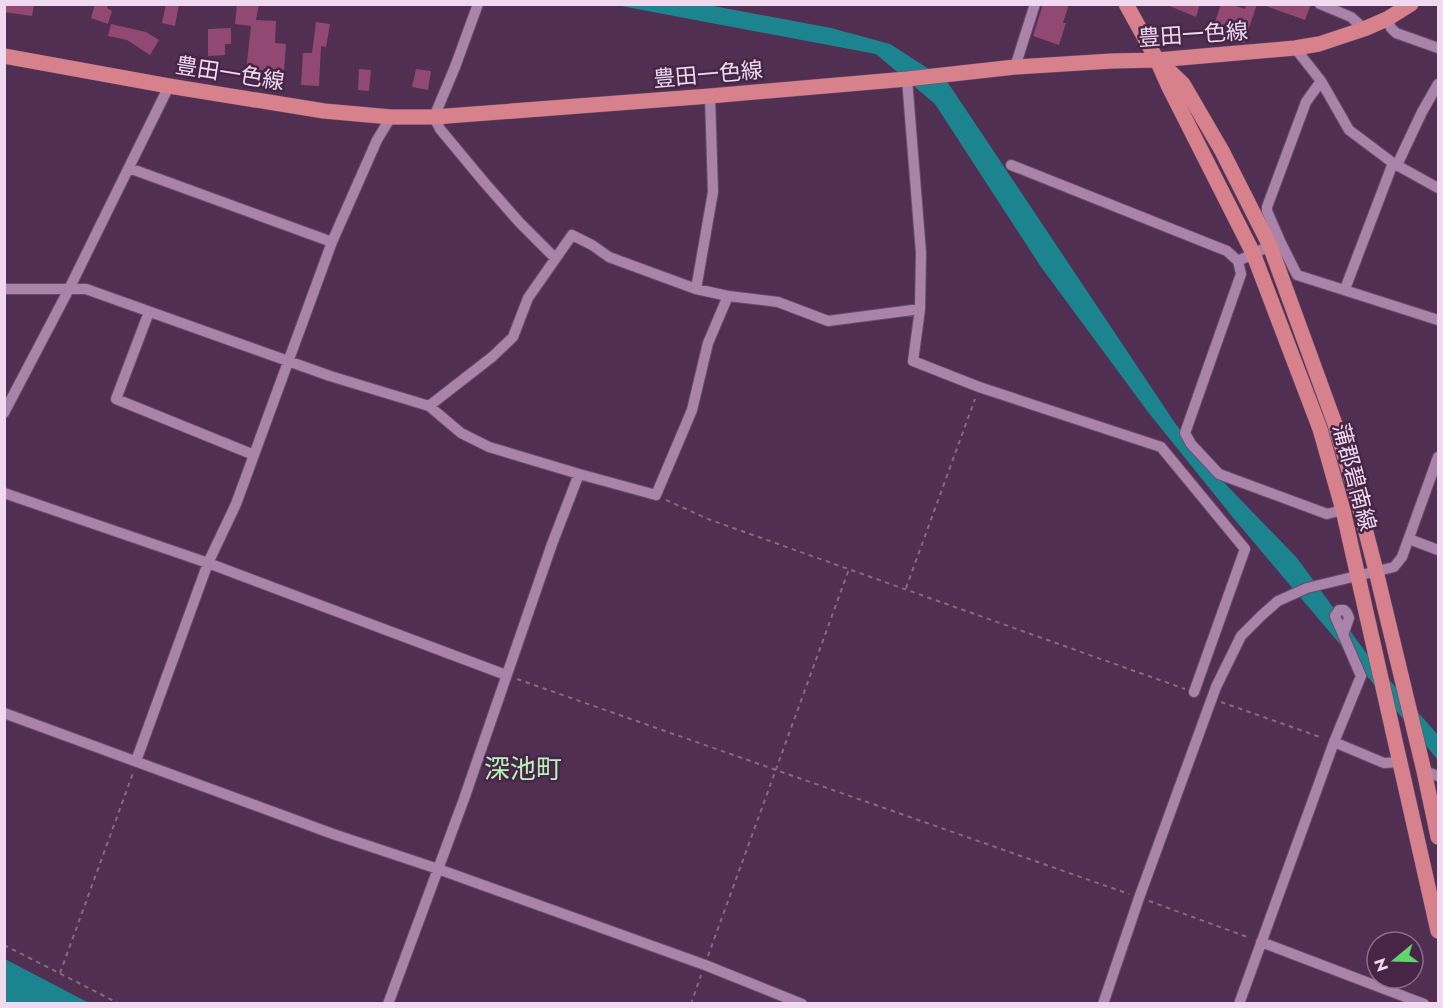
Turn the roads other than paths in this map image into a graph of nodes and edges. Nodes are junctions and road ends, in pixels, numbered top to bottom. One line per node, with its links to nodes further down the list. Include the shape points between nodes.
1 (478, 4): 19 (street)
2 (1035, 4): 12 (street)
3 (1126, 4): 11 (main road, 蒲郡碧南線)
4 (1320, 4): 7 (street)
5 (1411, 4): 6 (main road, 豊田一色線)
6 (1387, 19): 7 (main road, 豊田一色線); 9 (street, via 1396,33)
7 (1364, 28): 8 (main road, 豊田一色線)
8 (1295, 48): 11 (main road, 豊田一色線); 14 (street)
9 (1438, 48)
10 (4, 56): 16 (main road, 豊田一色線)
11 (1157, 60): 12 (main road, 豊田一色線); 25 (main road, 蒲郡碧南線, via 1183,84); 26 (main road, 蒲郡碧南線)
12 (1015, 68): 13 (main road, 豊田一色線)
13 (907, 79): 17 (main road, 豊田一色線); 34 (street, via 921,253)
14 (1321, 81): 20 (street, via 1349,130); 25 (street, via 1306,102 1267,207)
15 (1438, 84): 20 (street)
16 (169, 86): 18 (main road, 豊田一色線, via 324,111); 22 (street)
17 (710, 96): 19 (main road, 豊田一色線); 31 (street, via 712,192)
18 (390, 117): 19 (main road, 豊田一色線); 24 (street)
19 (434, 117): 27 (street, via 484,183)
20 (1395, 164): 23 (street); 32 (street)
21 (1011, 165): 28 (street, via 1227,251)
22 (129, 168): 24 (street); 30 (street)
23 (1438, 188)
24 (332, 242): 37 (street)
25 (1275, 243): 26 (street); 32 (street, via 1297,275); 48 (main road, 蒲郡碧南線, via 1335,424)
26 (1253, 253): 28 (street); 44 (main road, 蒲郡碧南線, via 1320,429)
27 (555, 258): 31 (street, via 572,235 609,257); 38 (street, via 528,298 513,337)
28 (1238, 261): 44 (street, via 1241,274 1185,433 1219,474 1327,514)
29 (4, 289): 30 (street)
30 (69, 289): 35 (street, via 86,289); 39 (street)
31 (696, 289): 33 (street)
32 (1345, 289): 36 (street)
33 (728, 296): 34 (street, via 778,302 828,321); 42 (street, via 708,343 692,410 656,495)
34 (920, 309): 52 (street, via 913,361 1161,447 1245,549)
35 (149, 312): 37 (street); 40 (street, via 116,399)
36 (1438, 320)
37 (289, 362): 38 (street); 40 (street)
38 (429, 406): 42 (street, via 461,433 489,447)
39 (4, 413)
40 (254, 455): 47 (street)
41 (1438, 457): 45 (street)
42 (579, 474): 51 (street)
43 (4, 493): 47 (street)
44 (1343, 510): 49 (main road, 蒲郡碧南線)
45 (1409, 539): 46 (street); 48 (street, via 1394,567)
46 (1438, 550)
47 (208, 563): 51 (street); 55 (street)
48 (1376, 571): 49 (street); 57 (main road, 蒲郡碧南線)
49 (1358, 575): 56 (main road, 蒲郡碧南線); 64 (street, via 1307,588 1278,601 1235,646 1216,687)
50 (1343, 634): 54 (street, via 1361,676)
51 (506, 675): 59 (street)
52 (1194, 692)
53 (4, 713): 55 (street)
54 (1334, 742): 56 (street, via 1384,763); 61 (street)
55 (136, 761): 59 (street)
56 (1401, 762): 60 (main road, 蒲郡碧南線)
57 (1431, 773): 58 (main road, 蒲郡碧南線)
58 (1438, 837)
59 (438, 869): 62 (street); 63 (street)
60 (1438, 931)
61 (1261, 942): 65 (street); 66 (street)
62 (388, 1004)
63 (802, 1004)
64 (1103, 1004)
65 (1239, 1004)
66 (1424, 1004)

